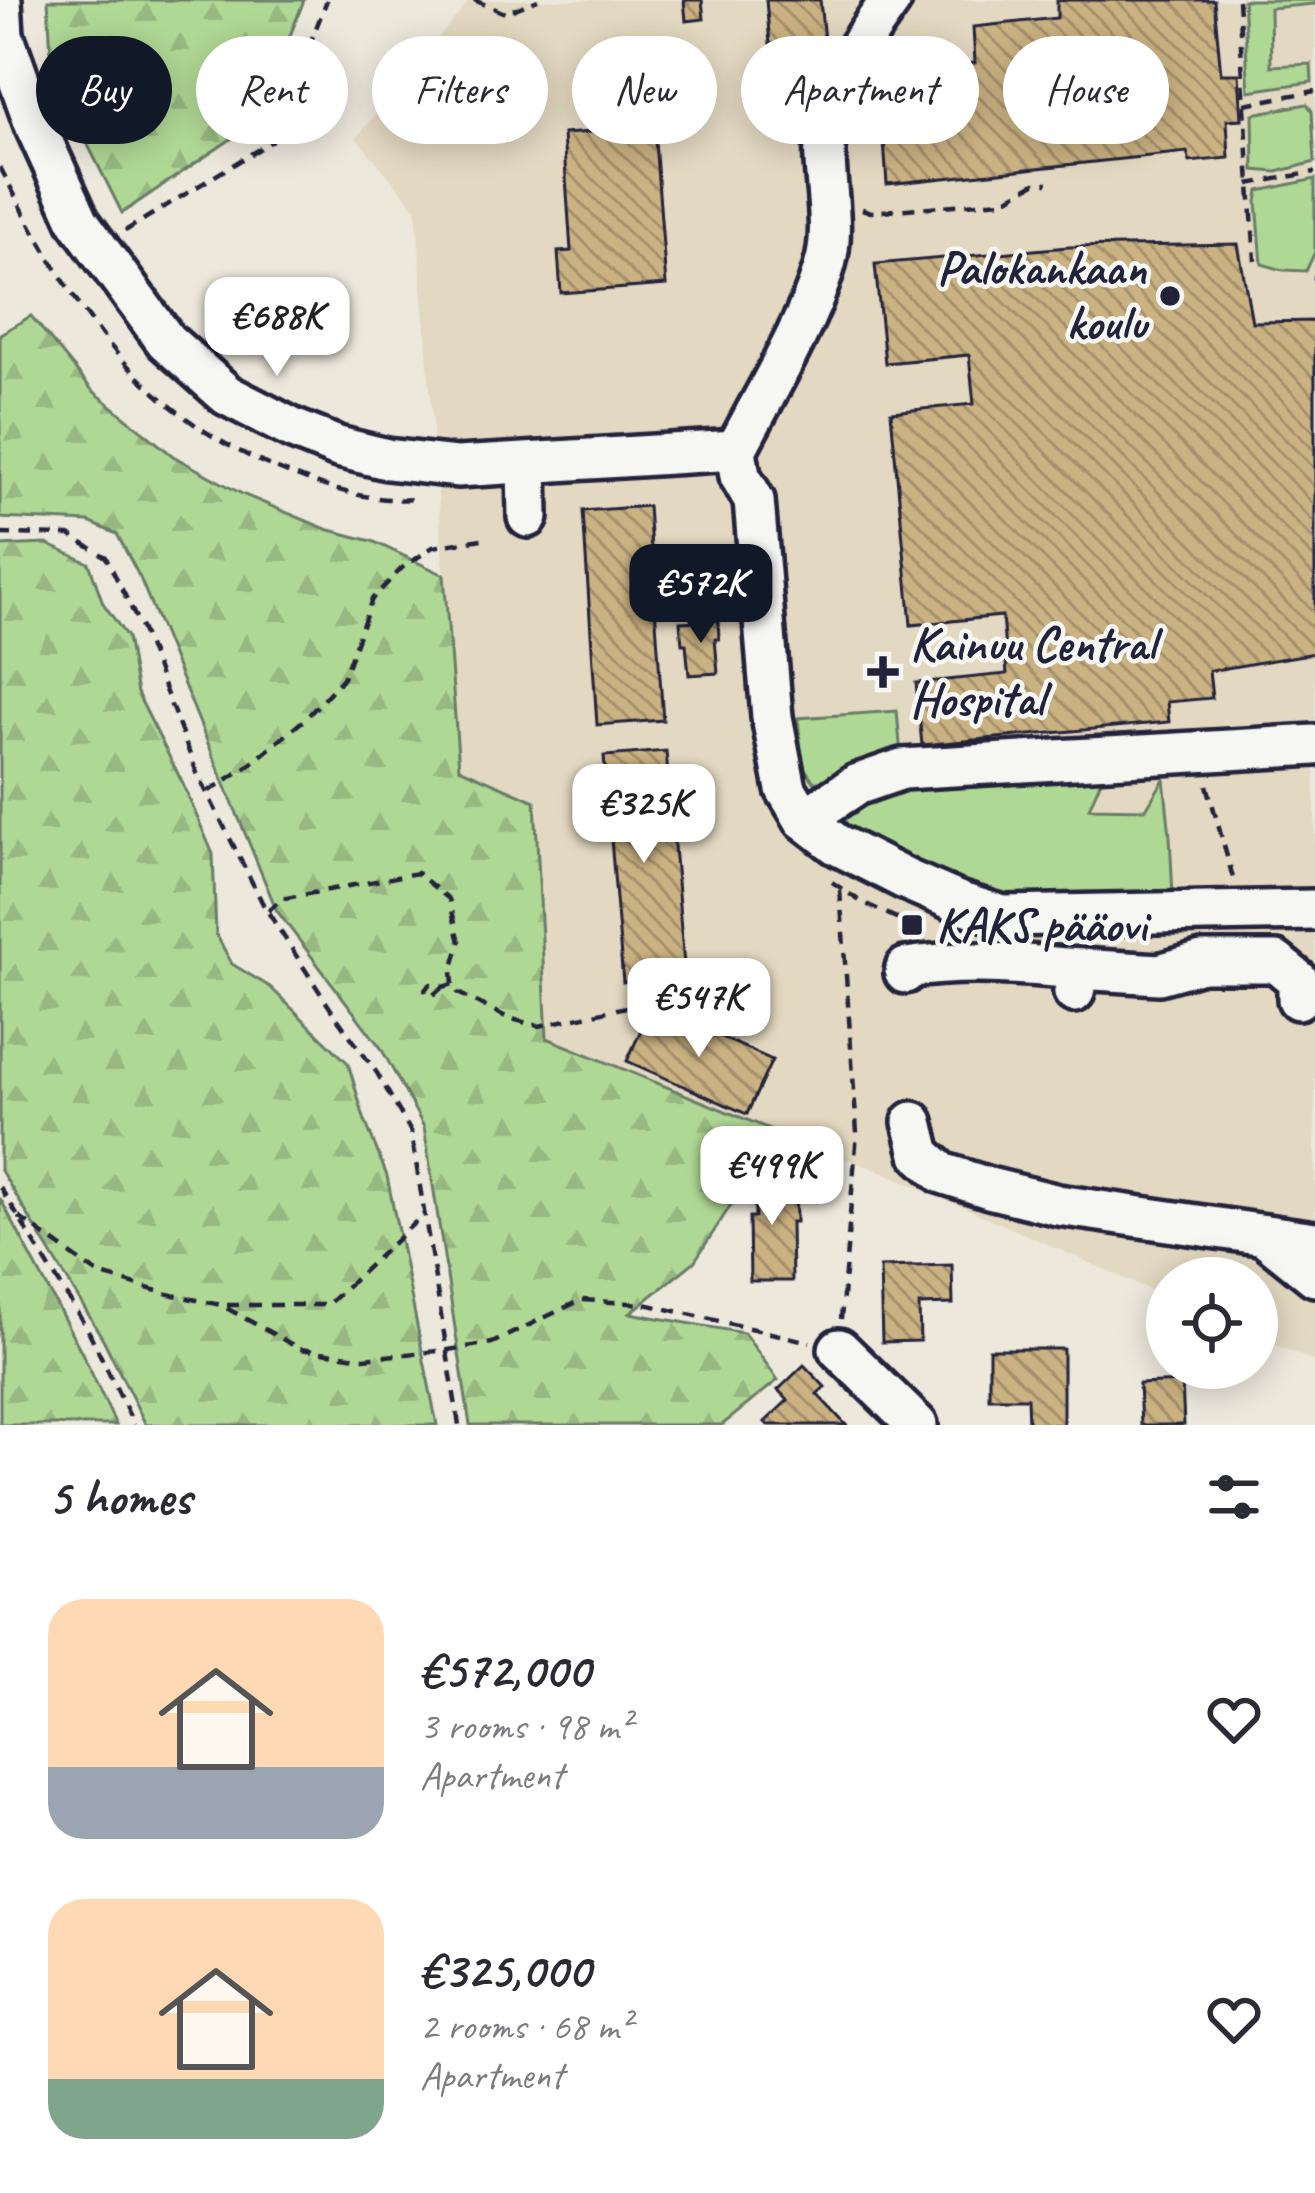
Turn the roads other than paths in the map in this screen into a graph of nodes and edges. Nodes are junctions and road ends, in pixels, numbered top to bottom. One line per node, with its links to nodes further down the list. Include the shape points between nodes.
1 (1, 0): 4 (street, via 3,34 79,222 196,370 227,395 338,447 457,466)
2 (890, 0): 3 (street, via 840,74 825,132 825,265)
3 (736, 451): 4 (street); 7 (street, via 754,500 779,753 786,790)
4 (526, 464): 5 (street)
5 (528, 517)
6 (1315, 745): 7 (street, via 902,769 856,785)
7 (804, 819): 9 (street, via 907,880 1003,916)
8 (1315, 910): 9 (street)
9 (1221, 912): 10 (street, via 1206,940)
10 (1218, 969): 11 (street, via 1076,980 1019,964 959,963); 12 (street)
11 (905, 973)
12 (1300, 978)
13 (913, 1122): 14 (street, via 921,1154 942,1173)
14 (1264, 1235): 15 (street); 16 (street)
15 (1315, 1242)
16 (1315, 1276)
17 (839, 1348): 18 (street)
18 (917, 1425)

